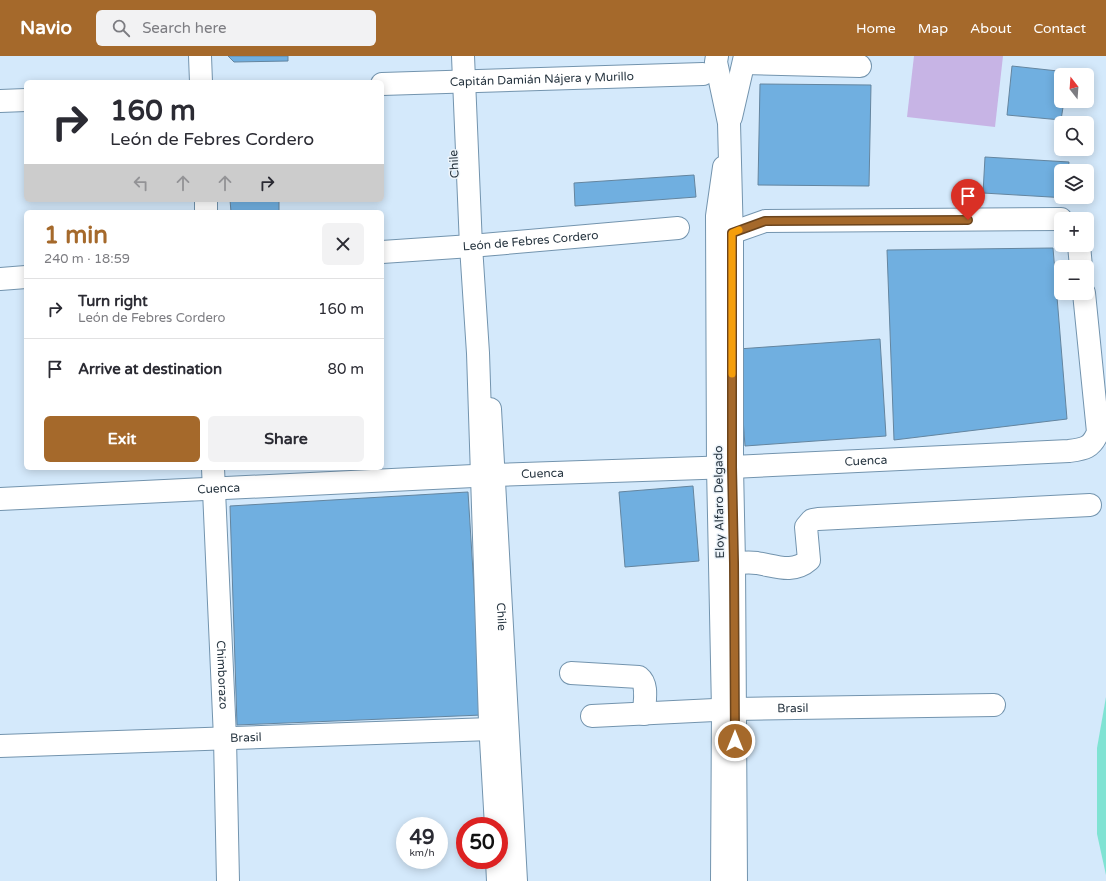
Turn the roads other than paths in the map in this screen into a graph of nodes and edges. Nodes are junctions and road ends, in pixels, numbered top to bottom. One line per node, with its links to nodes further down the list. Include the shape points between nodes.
1 (200, 56): 8 (main road)
2 (449, 56): 9 (main road, Chile)
3 (463, 56): 9 (main road, Chile)
4 (716, 56): 13 (main road, Eloy Alfaro Delgado)
5 (744, 59): 6 (main road); 13 (main road, Eloy Alfaro Delgado)
6 (860, 66)
7 (702, 74): 9 (main road, Capitán Damián Nájera y Murillo)
8 (201, 80)
9 (456, 81): 10 (main road, Capitán Damián Nájera y Murillo); 17 (main road, Chile)
10 (384, 84)
11 (24, 100): 12 (main road)
12 (0, 101)
13 (729, 123): 16 (main road, Eloy Alfaro Delgado); 22 (main road, Eloy Alfaro Delgado, via 717,216)
14 (1054, 219): 16 (main road, via 765,221)
15 (678, 228): 17 (main road, León de Febres Cordero)
16 (732, 233): 22 (main road, Eloy Alfaro Delgado)
17 (464, 246): 18 (main road, León de Febres Cordero); 24 (main road, Chile, via 472,269 478,353 489,390)
18 (384, 252)
19 (24, 277): 20 (main road)
20 (0, 279)
21 (1085, 300): 22 (main road, Cuenca, via 1098,432 1091,444 1084,449)
22 (725, 467): 24 (main road, Cuenca); 28 (main road, Eloy Alfaro Delgado); 31 (main road, Eloy Alfaro Delgado)
23 (213, 470): 25 (main road, Chimborazo)
24 (488, 476): 25 (main road, Cuenca); 34 (main road, Chile); 41 (main road, Chile)
25 (214, 489): 26 (main road, Cuenca); 35 (main road, Chimborazo)
26 (0, 499)
27 (1090, 505): 28 (main road, via 818,519 812,520 806,527 809,560 803,566 786,568 755,563)
28 (734, 563): 31 (main road, Eloy Alfaro Delgado)
29 (571, 673): 32 (main road, via 639,677 645,687)
30 (994, 705): 31 (main road, Brasil)
31 (729, 710): 32 (main road, Brasil); 42 (main road, Eloy Alfaro Delgado); 43 (main road, Eloy Alfaro Delgado)
32 (644, 714): 33 (main road, Brasil)
33 (592, 716)
34 (491, 729): 35 (main road, Brasil); 37 (main road, Chile)
35 (225, 738): 36 (main road, Brasil); 39 (main road, Chimborazo)
36 (0, 746)
37 (496, 817)
38 (497, 869): 40 (main road)
39 (228, 881)
40 (498, 881)
41 (516, 881)
42 (722, 881)
43 (736, 881)

